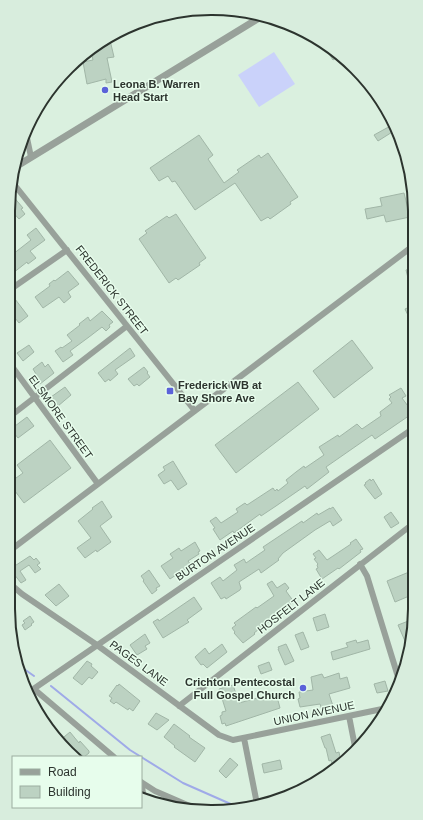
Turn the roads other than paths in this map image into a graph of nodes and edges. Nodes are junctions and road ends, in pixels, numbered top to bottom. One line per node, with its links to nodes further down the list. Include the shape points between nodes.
1 (255, 20): 3 (street)
2 (28, 141): 3 (street)
3 (31, 157): 4 (street)
4 (21, 163)
5 (17, 189): 6 (street, FREDERICK STREET)
6 (67, 250): 8 (street); 9 (street, FREDERICK STREET)
7 (408, 250): 12 (street)
8 (15, 286)
9 (127, 326): 11 (street); 12 (street, FREDERICK STREET)
10 (15, 370): 11 (street, ELSMORE STREET)
11 (35, 397): 13 (street); 15 (street, ELSMORE STREET)
12 (195, 411): 15 (street)
13 (15, 413)
14 (408, 432): 20 (street, BURTON AVENUE)
15 (98, 484): 17 (street)
16 (408, 528): 18 (street, HOSFELT LANE)
17 (15, 547)
18 (360, 564): 21 (street, via 367,576); 24 (street, HOSFELT LANE)
19 (15, 588): 20 (street, PAGES LANE)
20 (97, 645): 22 (street, BURTON AVENUE); 24 (street, PAGES LANE)
21 (397, 674)
22 (32, 689)
23 (34, 692): 29 (street)
24 (179, 706): 27 (street, PAGES LANE, via 219,735 233,740)
25 (380, 709): 26 (street, UNION AVENUE)
26 (349, 716): 27 (street, UNION AVENUE); 28 (street)
27 (244, 738): 31 (street)
28 (354, 743)
29 (113, 756)
30 (142, 783): 32 (street)
31 (257, 799)
32 (180, 802)

